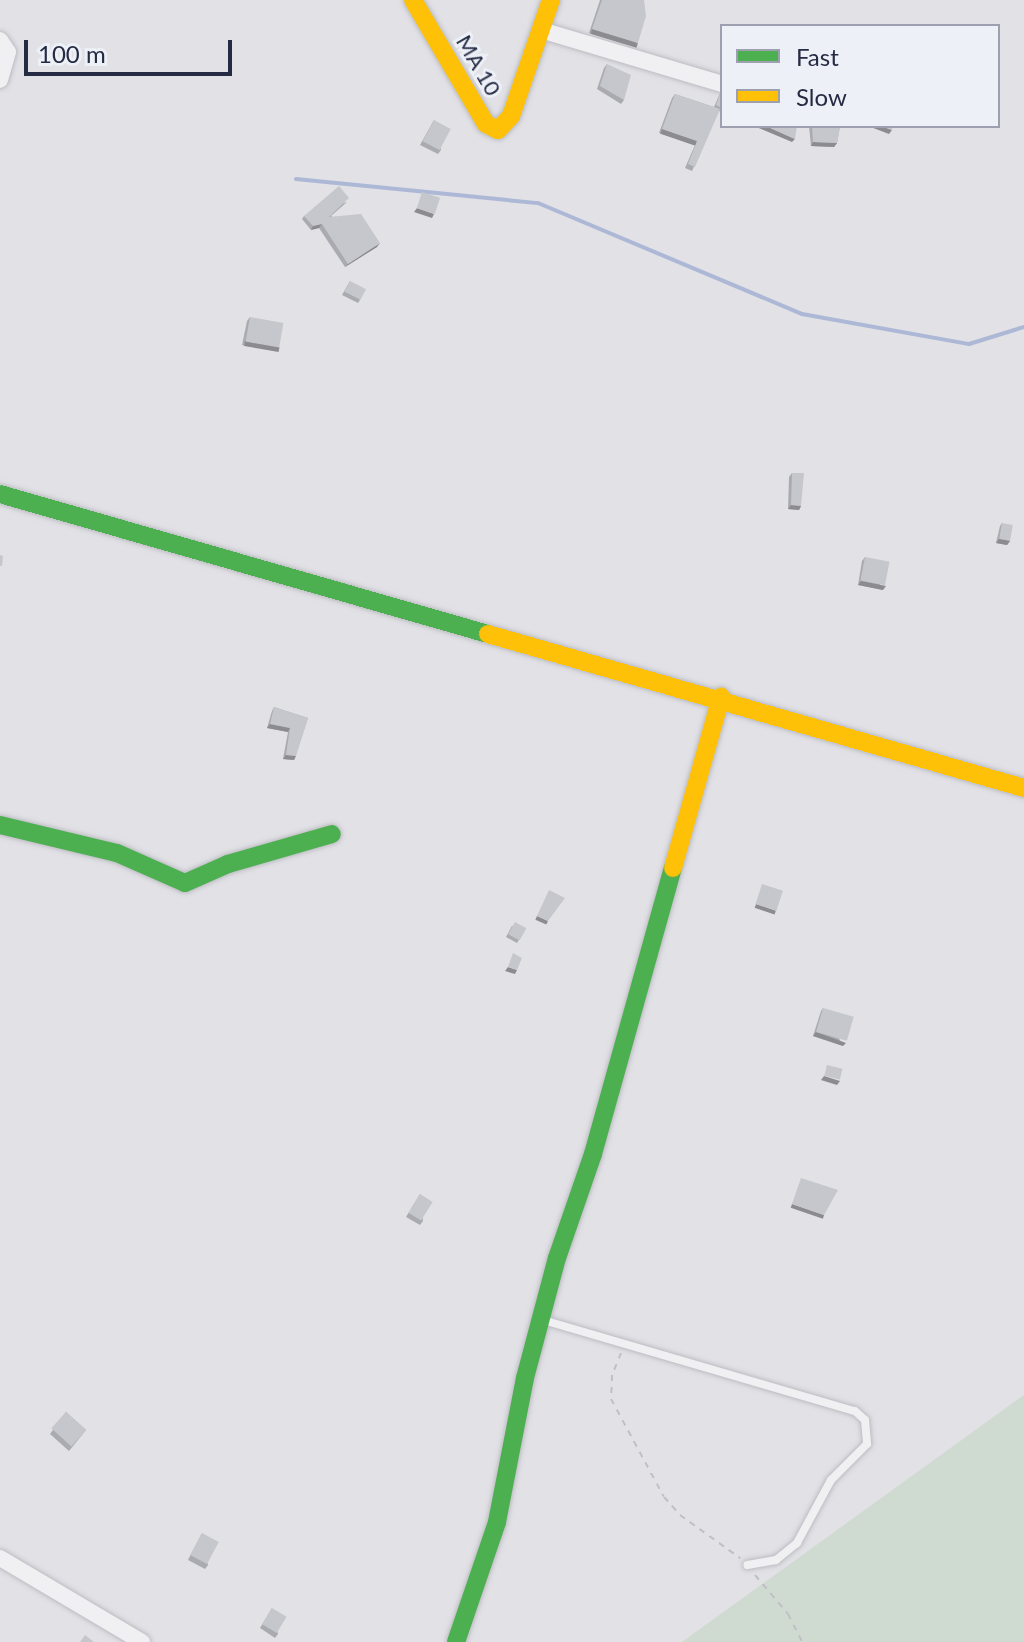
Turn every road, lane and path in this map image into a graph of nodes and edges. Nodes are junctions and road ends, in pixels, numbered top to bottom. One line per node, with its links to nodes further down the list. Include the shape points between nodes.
1 (413, 0): 3 (street, MA 10, via 486,124 501,128 511,116)
2 (551, 0): 3 (street)
3 (541, 30): 6 (street)
4 (0, 40): 5 (street, via 8,52)
5 (0, 80)
6 (720, 83)
7 (0, 494): 8 (street)
8 (721, 697): 9 (street); 12 (street)
9 (1024, 788)
10 (0, 825): 11 (street, via 117,853 185,883 228,864)
11 (332, 834)
12 (542, 1320): 13 (lane); 17 (street, via 497,1522)
13 (624, 1344): 15 (path, via 612,1375 611,1399 664,1497); 15 (lane, via 855,1411 865,1420 867,1444 831,1480 797,1543 776,1560)
14 (0, 1558): 16 (street)
15 (747, 1565): 18 (path, via 788,1614)
16 (142, 1642)
17 (456, 1642)
18 (802, 1642)

